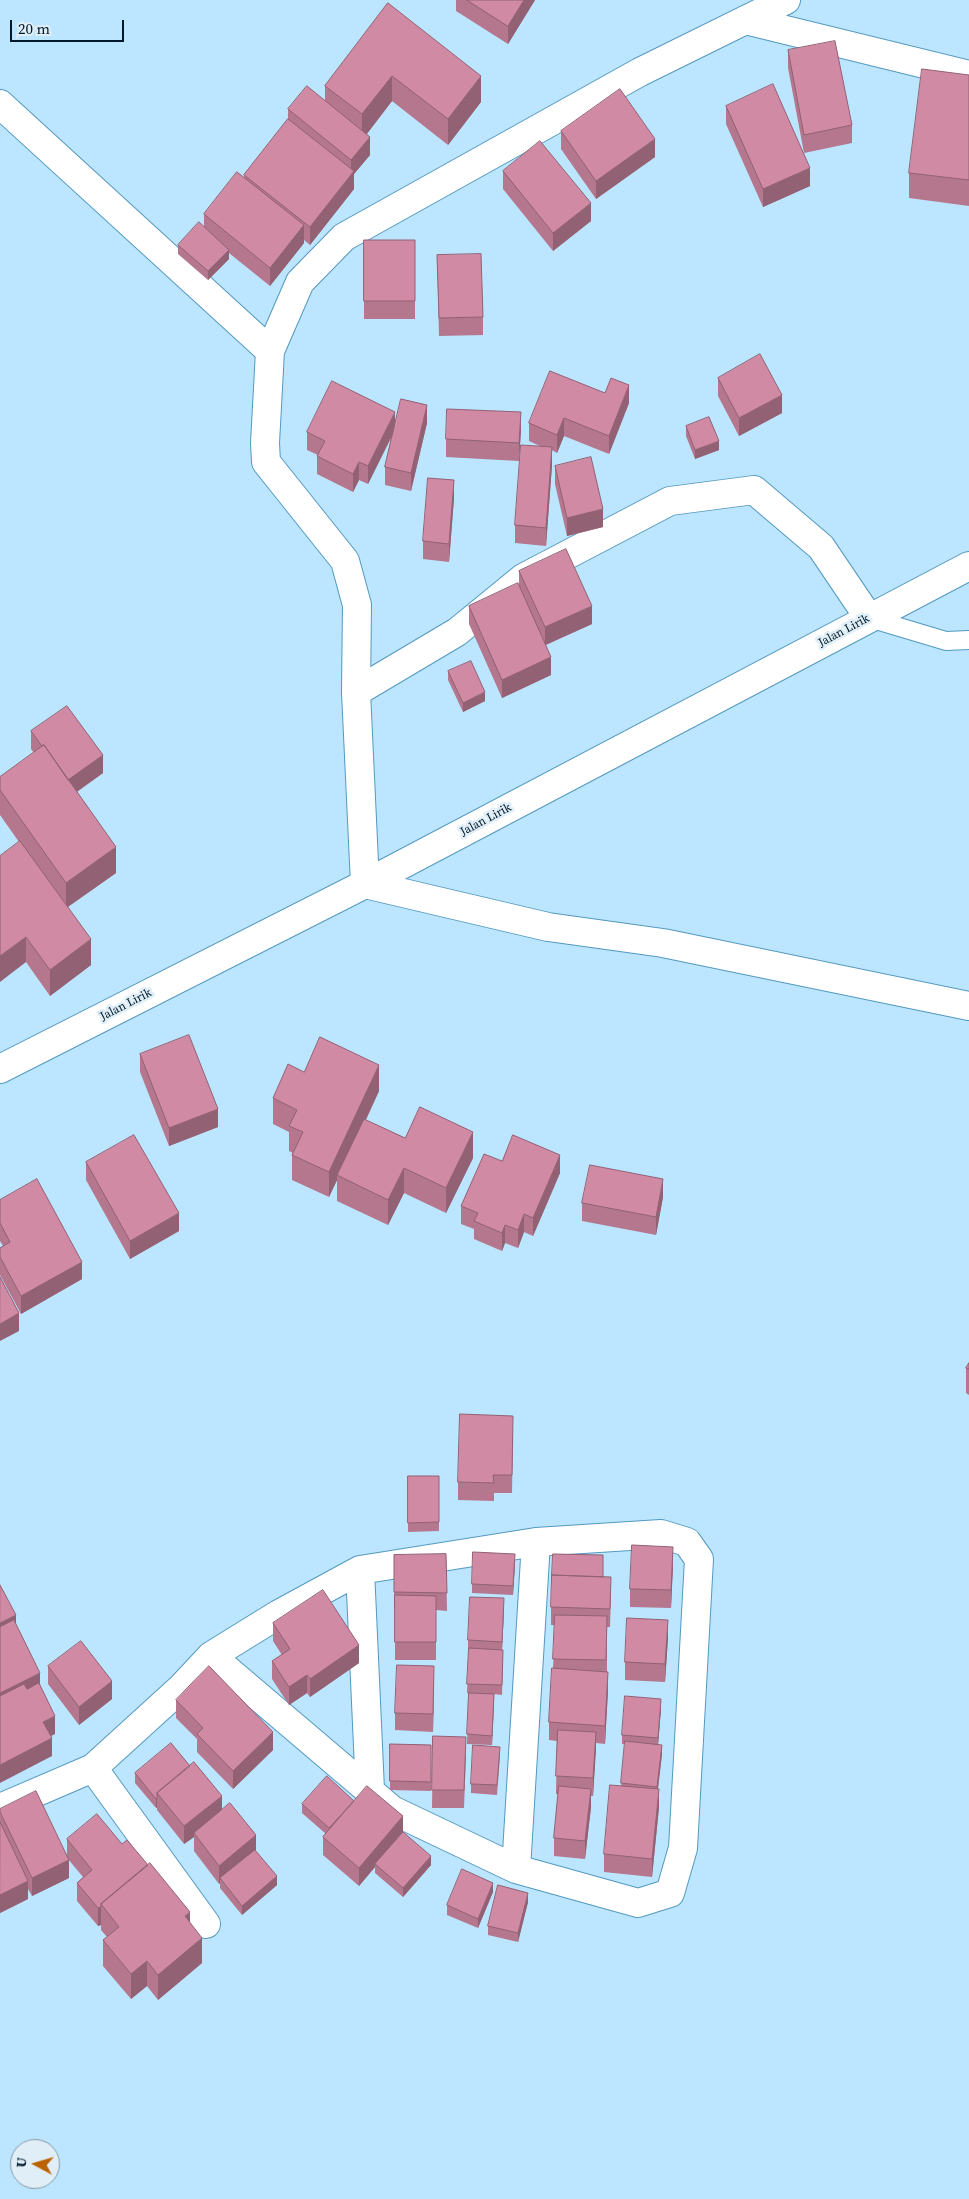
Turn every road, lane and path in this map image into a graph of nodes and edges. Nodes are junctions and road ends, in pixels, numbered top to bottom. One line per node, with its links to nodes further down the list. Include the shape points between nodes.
1 (786, 0): 2 (street)
2 (745, 20): 3 (street); 5 (street, via 640,72 344,237 300,282)
3 (969, 75)
4 (0, 104): 5 (street)
5 (270, 351): 9 (street, via 264,443 266,462 345,561 358,605)
6 (969, 566): 7 (street, Jalan Lirik)
7 (869, 618): 8 (lane, via 946,641); 9 (street, via 822,546 754,490 670,501 523,578 456,632); 10 (street, Jalan Lirik)
8 (969, 640)
9 (356, 692): 10 (street)
10 (366, 884): 11 (street, via 548,927 664,943); 12 (street, Jalan Lirik)
11 (969, 1006)
12 (0, 1068)
13 (536, 1542): 14 (street); 19 (street); 19 (street, via 661,1534 687,1542 698,1559 683,1848 670,1893 638,1903)
14 (360, 1570): 15 (street); 17 (street)
15 (211, 1656): 16 (street, via 182,1687); 17 (street)
16 (93, 1768): 18 (street); 20 (street)
17 (370, 1790): 19 (street, via 392,1810)
18 (0, 1808)
19 (516, 1869)
20 (206, 1924)

